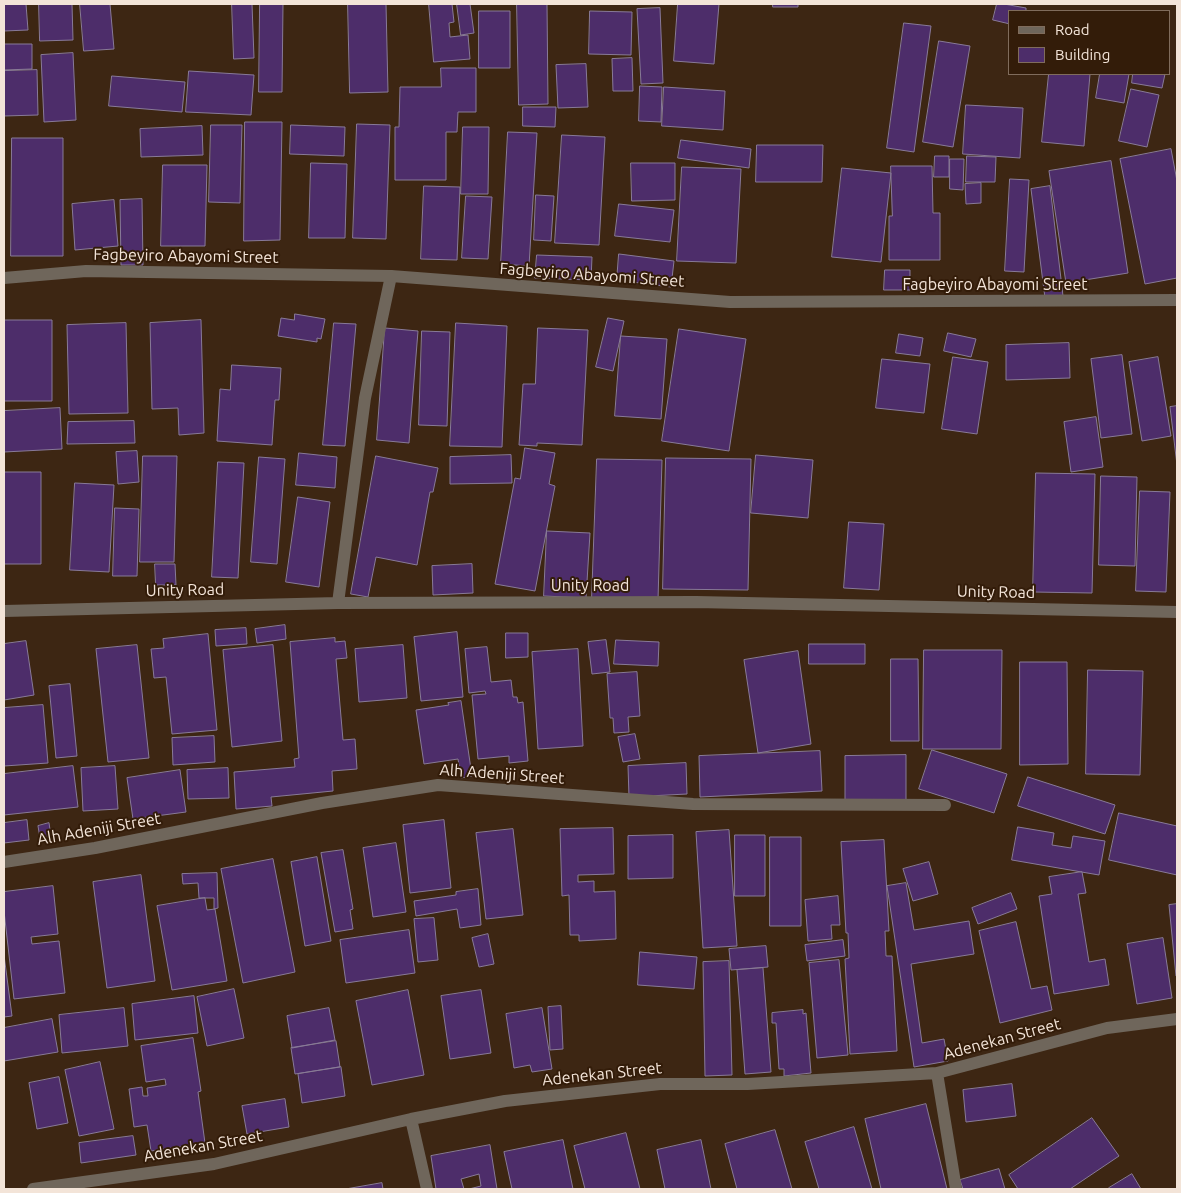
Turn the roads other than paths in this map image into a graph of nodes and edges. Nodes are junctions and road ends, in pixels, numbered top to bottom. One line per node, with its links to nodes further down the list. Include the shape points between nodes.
1 (391, 276): 2 (street, Fagbeyiro Abayomi Street, via 86,271); 3 (street, Fagbeyiro Abayomi Street, via 730,302); 4 (street, via 364,398)
2 (4, 278)
3 (1177, 300)
4 (338, 603): 5 (street, Unity Road); 6 (street, Unity Road, via 696,602)
5 (4, 611)
6 (1177, 612)
7 (945, 805): 8 (street, Alh Adeniji Street, via 693,804 438,785 322,802 95,848)
8 (4, 862)
9 (1177, 1019): 10 (street, Adenekan Street, via 1106,1028)
10 (937, 1073): 11 (street, Adenekan Street, via 748,1084 660,1084 505,1101); 14 (street)
11 (411, 1119): 12 (street, Adenekan Street, via 214,1164); 13 (street)
12 (33, 1189)
13 (427, 1189)
14 (956, 1189)

